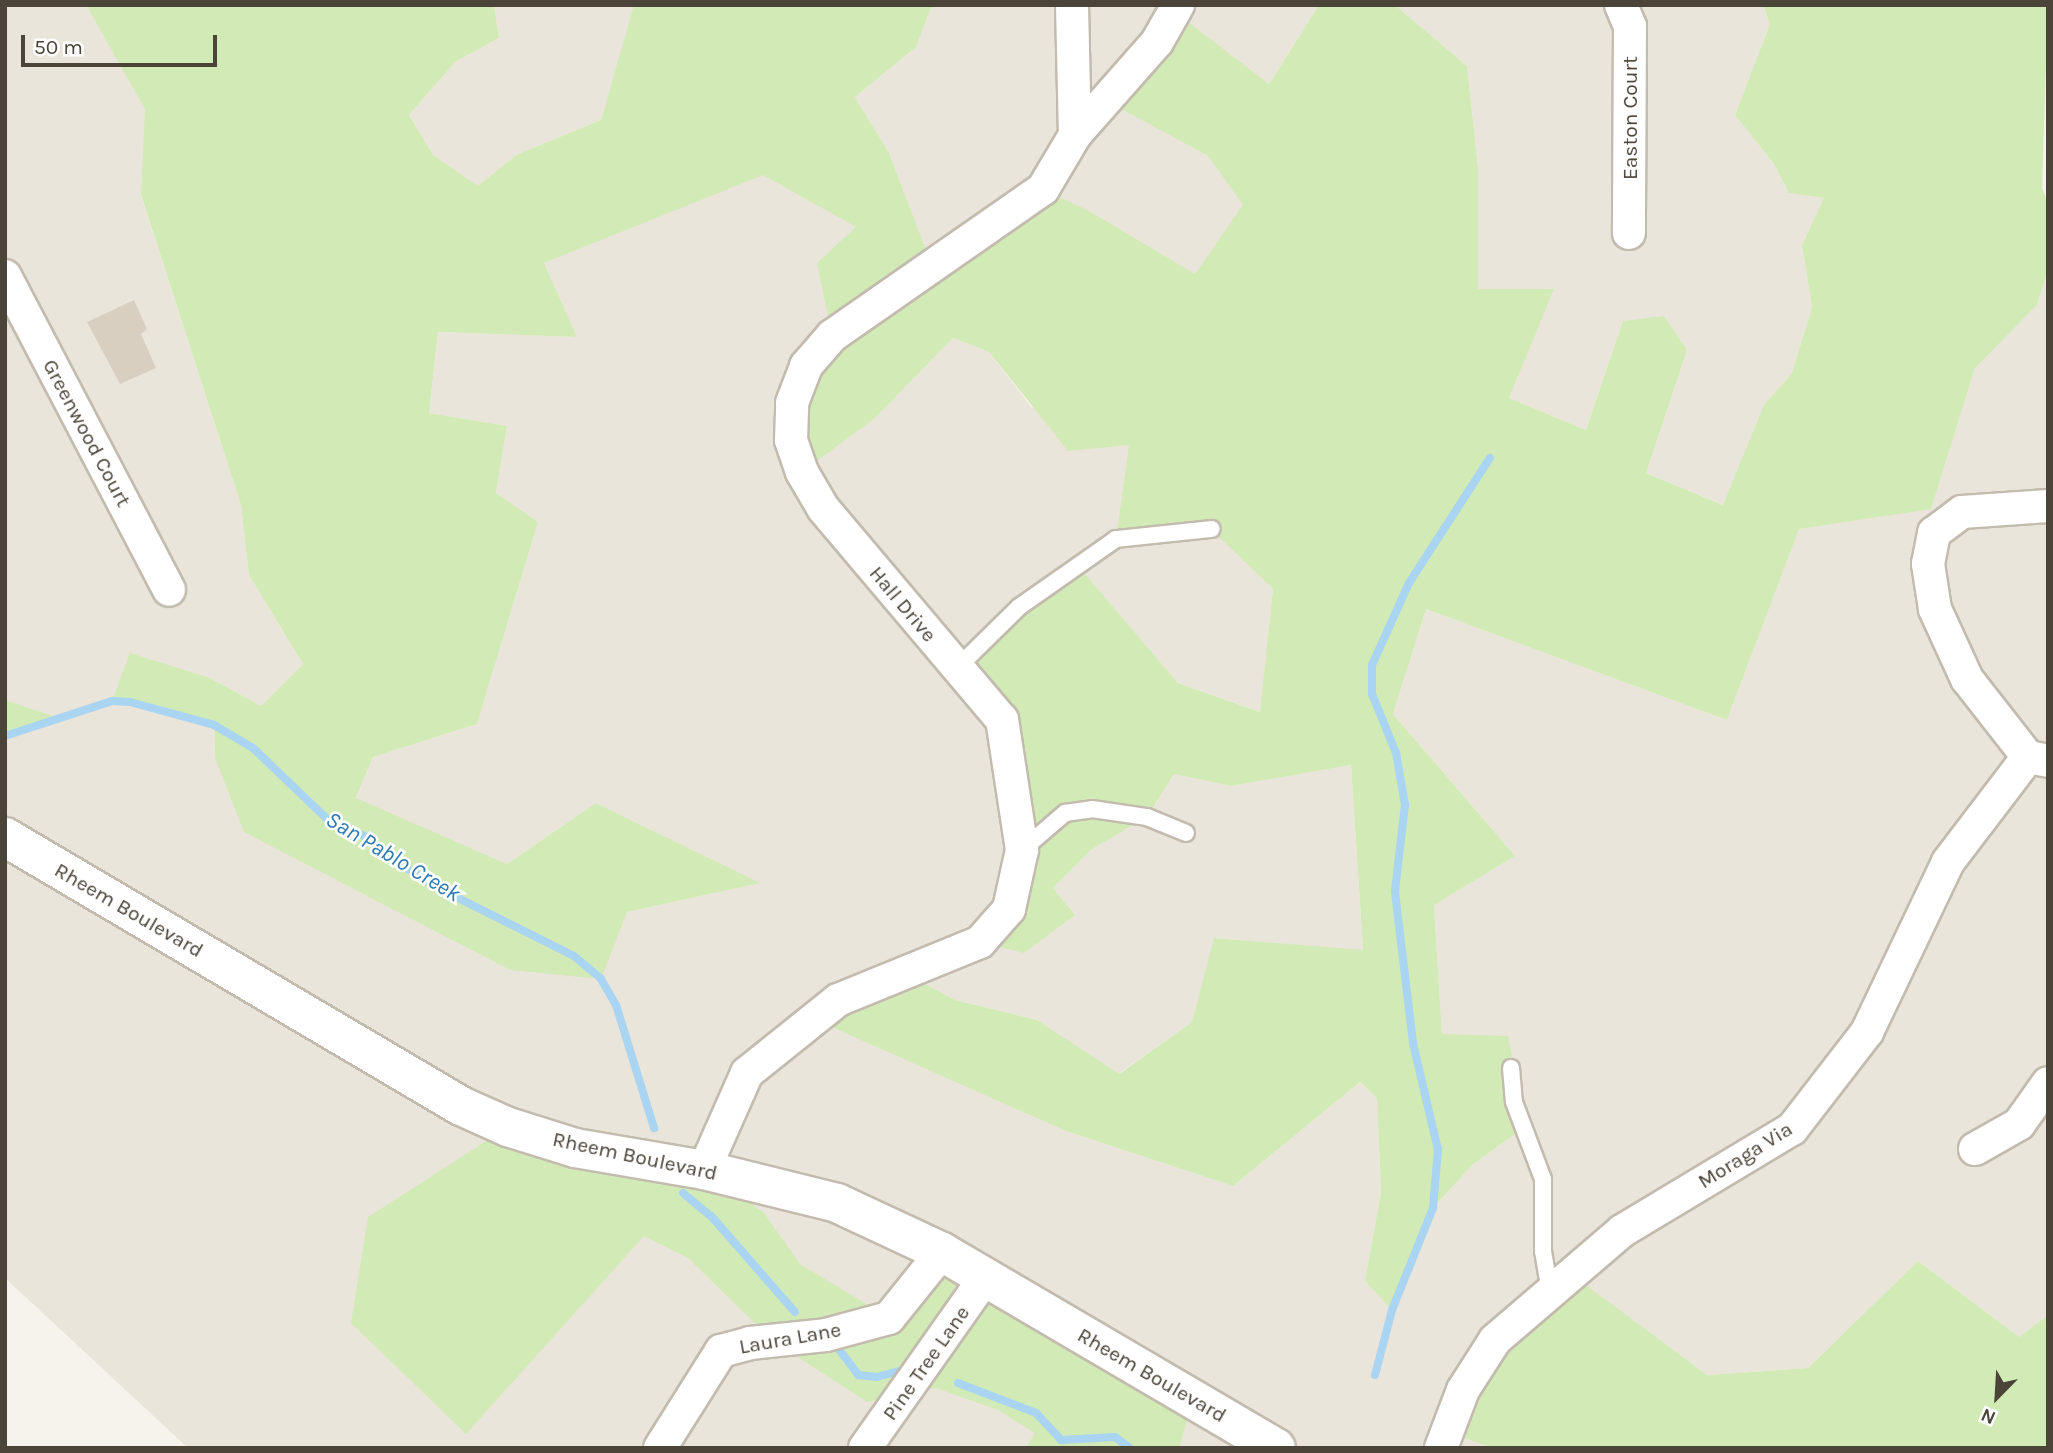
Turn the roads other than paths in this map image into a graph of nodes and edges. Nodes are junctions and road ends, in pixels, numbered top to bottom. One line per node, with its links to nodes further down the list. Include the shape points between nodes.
1 (1072, 5): 4 (street)
2 (1178, 5): 4 (street, via 1157,42)
3 (1621, 5): 5 (street, Easton Court, via 1630,26)
4 (1074, 135): 10 (street, Hall Drive, via 1043,189 832,336 806,366 792,403 790,440 823,508)
5 (1629, 233)
6 (5, 276): 9 (street, Greenwood Court)
7 (2048, 506): 11 (street, via 1962,512 1934,533 1928,564 1935,608 1967,679)
8 (1211, 529): 10 (lane, via 1116,539 1019,607)
9 (169, 590)
10 (957, 668): 14 (street, Hall Drive, via 1002,720)
11 (2038, 759): 21 (street, Moraga Via, via 1948,862 1867,1032 1792,1129 1622,1231)
12 (1186, 832): 14 (lane, via 1147,817 1092,809 1065,813)
13 (5, 837): 18 (street, Rheem Boulevard, via 461,1106 575,1148)
14 (1022, 850): 18 (street, Hall Drive, via 1009,909 981,942 838,1000 747,1073)
15 (1511, 1068): 21 (lane, via 1514,1102 1543,1179 1543,1251)
16 (2048, 1083): 17 (street, via 2019,1124)
17 (1975, 1149)
18 (704, 1170): 19 (street, Rheem Boulevard, via 837,1203)
19 (942, 1252): 20 (street, Rheem Boulevard); 22 (street, Laura Lane, via 888,1318 826,1335 750,1343 721,1351)
20 (985, 1278): 23 (street, Pine Tree Lane); 24 (street, Rheem Boulevard)
21 (1550, 1292): 25 (street, Moraga Via, via 1495,1339 1462,1390)
22 (660, 1448)
23 (866, 1448)
24 (1276, 1448)
25 (1441, 1448)

